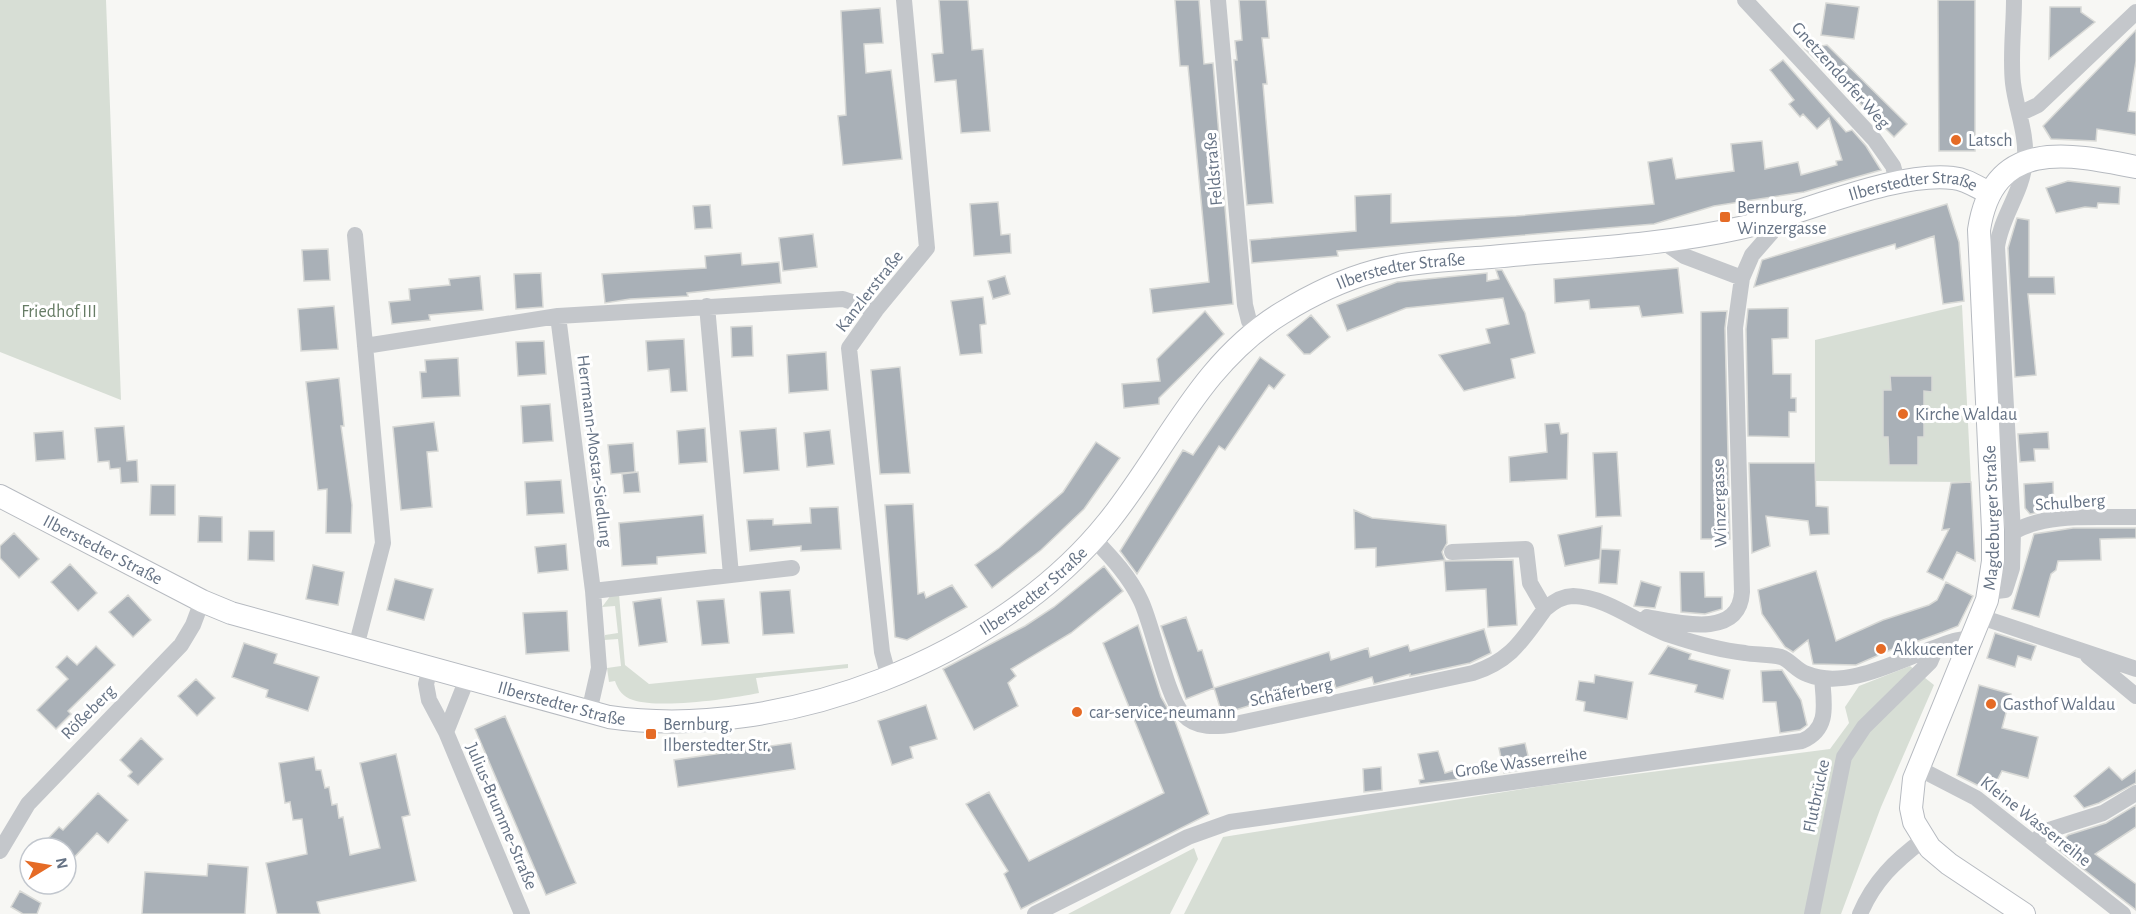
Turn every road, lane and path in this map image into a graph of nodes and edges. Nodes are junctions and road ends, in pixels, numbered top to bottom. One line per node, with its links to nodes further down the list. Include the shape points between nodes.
1 (904, 0): 16 (street, Kanzlerstraße, via 927,248)
2 (1218, 0): 18 (street, Feldstraße, via 1245,304)
3 (1745, 0): 9 (street, Gnetzendorfer Weg, via 1874,139 1893,166)
4 (2014, 0): 6 (street, via 2013,84)
5 (2136, 12): 6 (street, via 2038,105)
6 (2020, 112): 7 (street)
7 (2025, 160): 8 (street, via 2078,157); 10 (street, Magdeburger Straße, via 2003,175); 22 (street, Magdeburger Straße, via 2021,183 2005,216 1997,247)
8 (2136, 167)
9 (1898, 184): 10 (street, Ilberstedter Straße, via 1951,178); 11 (street, Ilberstedter Straße)
10 (1989, 194): 28 (street, Magdeburger Straße, via 1979,230 1993,540)
11 (1778, 218): 13 (street, Ilberstedter Straße, via 1703,236); 14 (street, Winzergasse, via 1772,232 1752,255)
12 (355, 235): 19 (street)
13 (1662, 241): 14 (street, via 1684,256); 18 (street, Ilberstedter Straße, via 1408,264 1375,271 1321,292)
14 (1742, 278): 31 (street, Winzergasse, via 1735,328 1742,592 1738,609 1729,620 1710,624 1666,621)
15 (707, 306): 16 (street, via 843,299); 17 (street); 26 (street)
16 (876, 310): 39 (street, Kanzlerstraße, via 849,348 882,652)
17 (558, 316): 19 (street); 27 (street, Herrmann-Mostar-Siedlung)
18 (1255, 332): 23 (street, Ilberstedter Straße, via 1223,360 1192,398)
19 (365, 346): 34 (street, via 382,543)
20 (0, 496): 29 (street, Ilberstedter Straße)
21 (2136, 517): 22 (street, Schulberg, via 2048,520)
22 (2013, 532): 28 (street, via 2010,580 2005,590)
23 (1094, 539): 30 (street, Schäferberg, via 1130,579 1142,603 1177,706 1203,726 1235,724 1473,674 1506,659); 39 (street, Ilberstedter Straße, via 1013,608 956,646)
24 (1452, 552): 30 (street, via 1526,549 1530,583)
25 (792, 568): 26 (street)
26 (730, 574): 27 (street)
27 (593, 591): 43 (street, Herrmann-Mostar-Siedlung, via 599,669)
28 (1988, 592): 32 (street, Magdeburger Straße)
29 (202, 601): 34 (street, Ilberstedter Straße, via 231,613); 49 (street, Rößeberg, via 181,645 28,804)
30 (1545, 609): 31 (street, Schäferberg, via 1559,599 1574,596)
31 (1626, 612): 40 (street, Schäferberg, via 1668,634 1720,650 1782,657 1801,671)
32 (1982, 617): 33 (street, Magdeburger Straße); 36 (street)
33 (1973, 640): 35 (street, via 1965,638); 45 (street, Magdeburger Straße)
34 (356, 647): 37 (street, Ilberstedter Straße)
35 (1936, 648): 40 (street, via 1865,672); 52 (street, Flutbrücke, via 1930,662 1864,727 1844,757)
36 (2080, 649): 38 (street); 42 (street)
37 (430, 668): 41 (street, Ilberstedter Straße); 44 (street, Julius-Brumme-Straße, via 426,684 429,700)
38 (2136, 669)
39 (889, 678): 43 (street, Ilberstedter Straße, via 800,704 720,719 652,722)
40 (1822, 678): 51 (street, Große Wasserreihe, via 1823,721 1812,737 1802,741 1230,822 1188,837)
41 (467, 680): 43 (street, Ilberstedter Straße); 44 (street, Julius-Brumme-Straße)
42 (2136, 696)
43 (589, 712)
44 (446, 732): 50 (street, Julius-Brumme-Straße)
45 (1918, 768): 47 (street, Magdeburger Straße, via 1911,808); 48 (street, Kleine Wasserreihe, via 1976,798)
46 (2136, 793): 48 (street, via 2103,813 2043,832)
47 (1923, 840): 53 (street, via 1888,868); 54 (street, via 1944,860)
48 (2035, 844): 55 (street, Kleine Wasserreihe)
49 (0, 851)
50 (522, 914)
51 (1035, 914)
52 (1812, 914)
53 (1860, 914)
54 (2024, 914)
55 (2123, 914)

